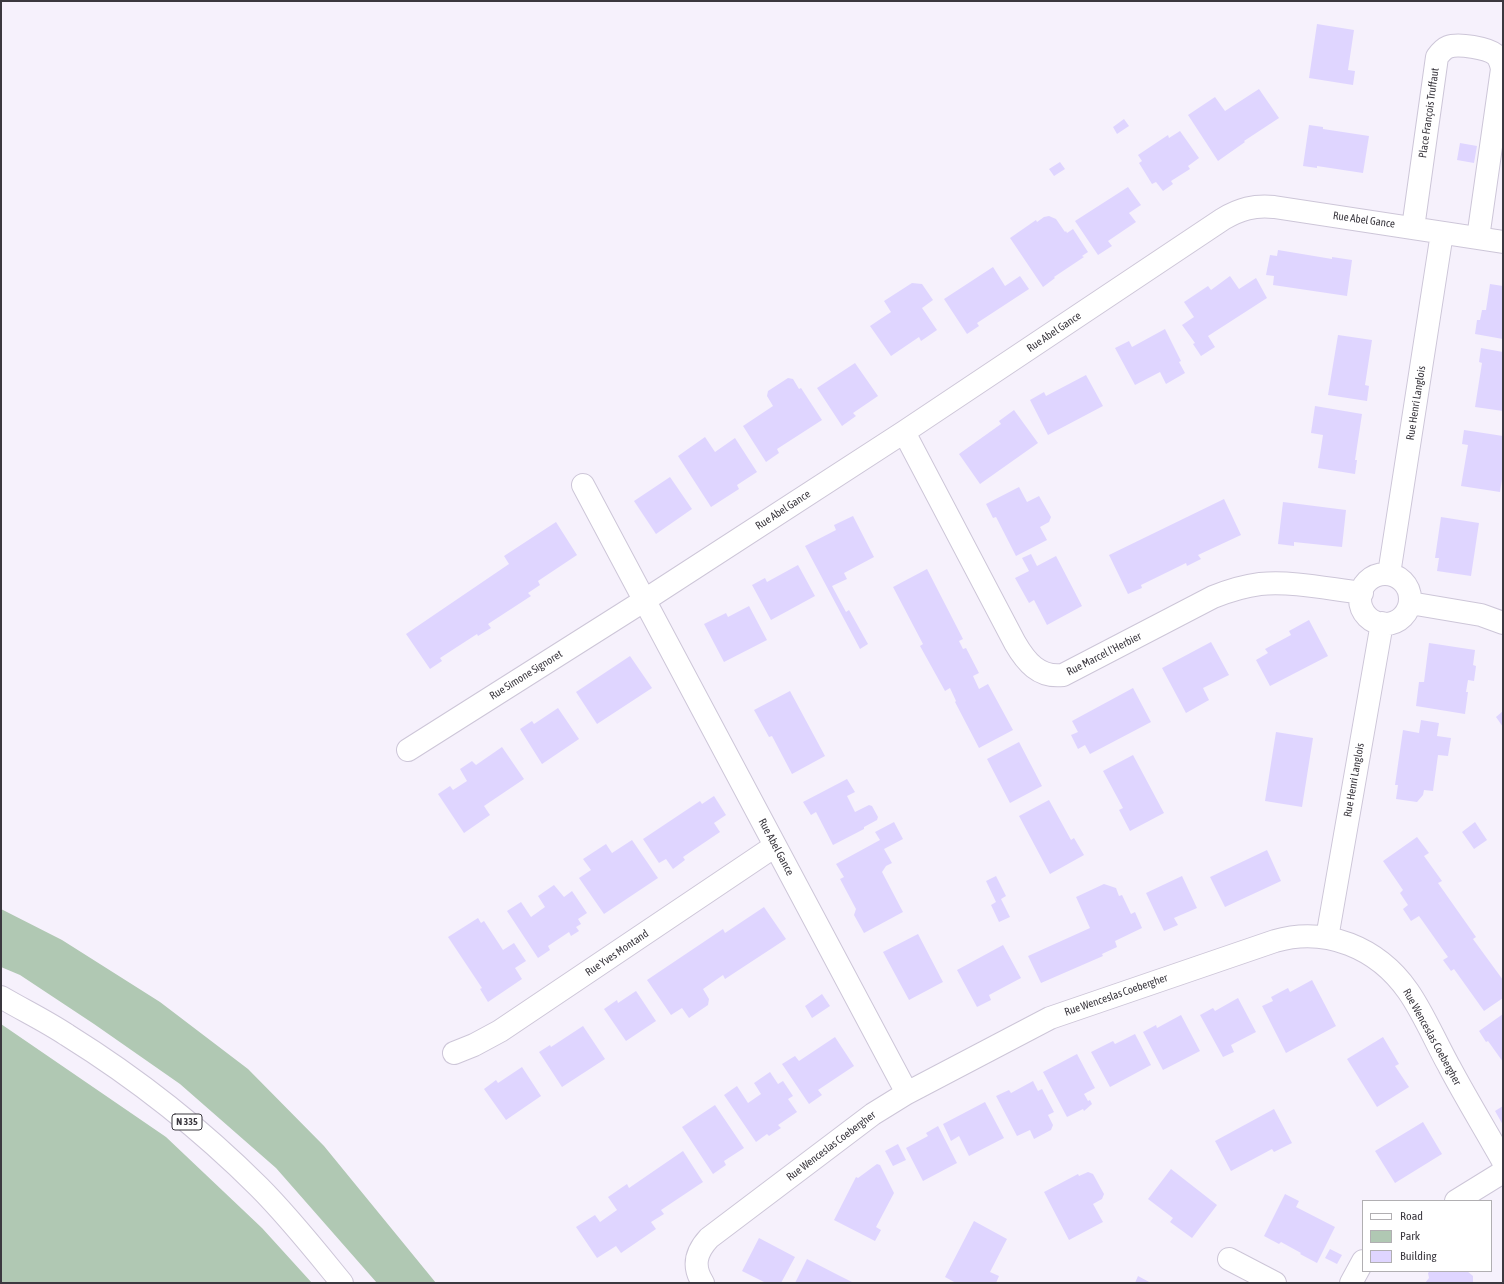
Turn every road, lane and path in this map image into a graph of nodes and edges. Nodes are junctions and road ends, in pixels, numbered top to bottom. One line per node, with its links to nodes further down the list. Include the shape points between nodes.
1 (1413, 228): 2 (main road, Rue Abel Gance); 3 (main road, Place François Truffaut, via 1437,57 1443,50 1452,46 1485,49 1496,55 1502,69); 5 (main road, Rue Abel Gance, via 1274,207 1256,206 1241,210 1216,223)
2 (1442, 233): 3 (main road, Rue Abel Gance); 7 (main road, Rue Henri Langlois)
3 (1478, 238): 4 (main road, Rue Abel Gance)
4 (1503, 242)
5 (904, 432): 8 (main road, Rue Marcel l'Herbier, via 1015,643 1028,663 1050,675 1063,675 1213,597 1238,588 1288,583); 9 (main road, Rue Abel Gance)
6 (583, 485): 9 (main road, Rue Abel Gance)
7 (1389, 574): 8 (main road, via 1372,578 1364,586); 10 (main road, via 1404,582 1410,594)
8 (1362, 593): 11 (main road, via 1361,601 1365,613 1374,621)
9 (645, 600): 13 (main road, Rue Simone Signoret); 14 (main road, Rue Abel Gance)
10 (1410, 603): 11 (main road, via 1400,618); 12 (main road, via 1481,615)
11 (1382, 623): 15 (main road, Rue Henri Langlois)
12 (1503, 623)
13 (408, 750)
14 (775, 846): 17 (main road, Rue Yves Montand, via 500,1031); 18 (main road, Rue Abel Gance)
15 (1327, 938): 18 (main road, Rue Wenceslas Coebergher, via 1306,935 1280,939 1078,1008 1037,1024); 19 (main road, Rue Wenceslas Coebergher, via 1370,955 1401,983 1422,1014)
16 (1, 998): 25 (main road, N 335, via 66,1034 188,1122 263,1192 314,1247)
17 (454, 1052)
18 (907, 1093): 24 (main road, Rue Wenceslas Coebergher, via 873,1114 709,1238 698,1252 696,1262)
19 (1503, 1161)
20 (1503, 1172): 21 (main road)
21 (1458, 1200)
22 (1229, 1259): 26 (main road)
23 (1362, 1263): 27 (main road)
24 (700, 1277)
25 (342, 1283)
26 (1275, 1283)
27 (1351, 1283)

